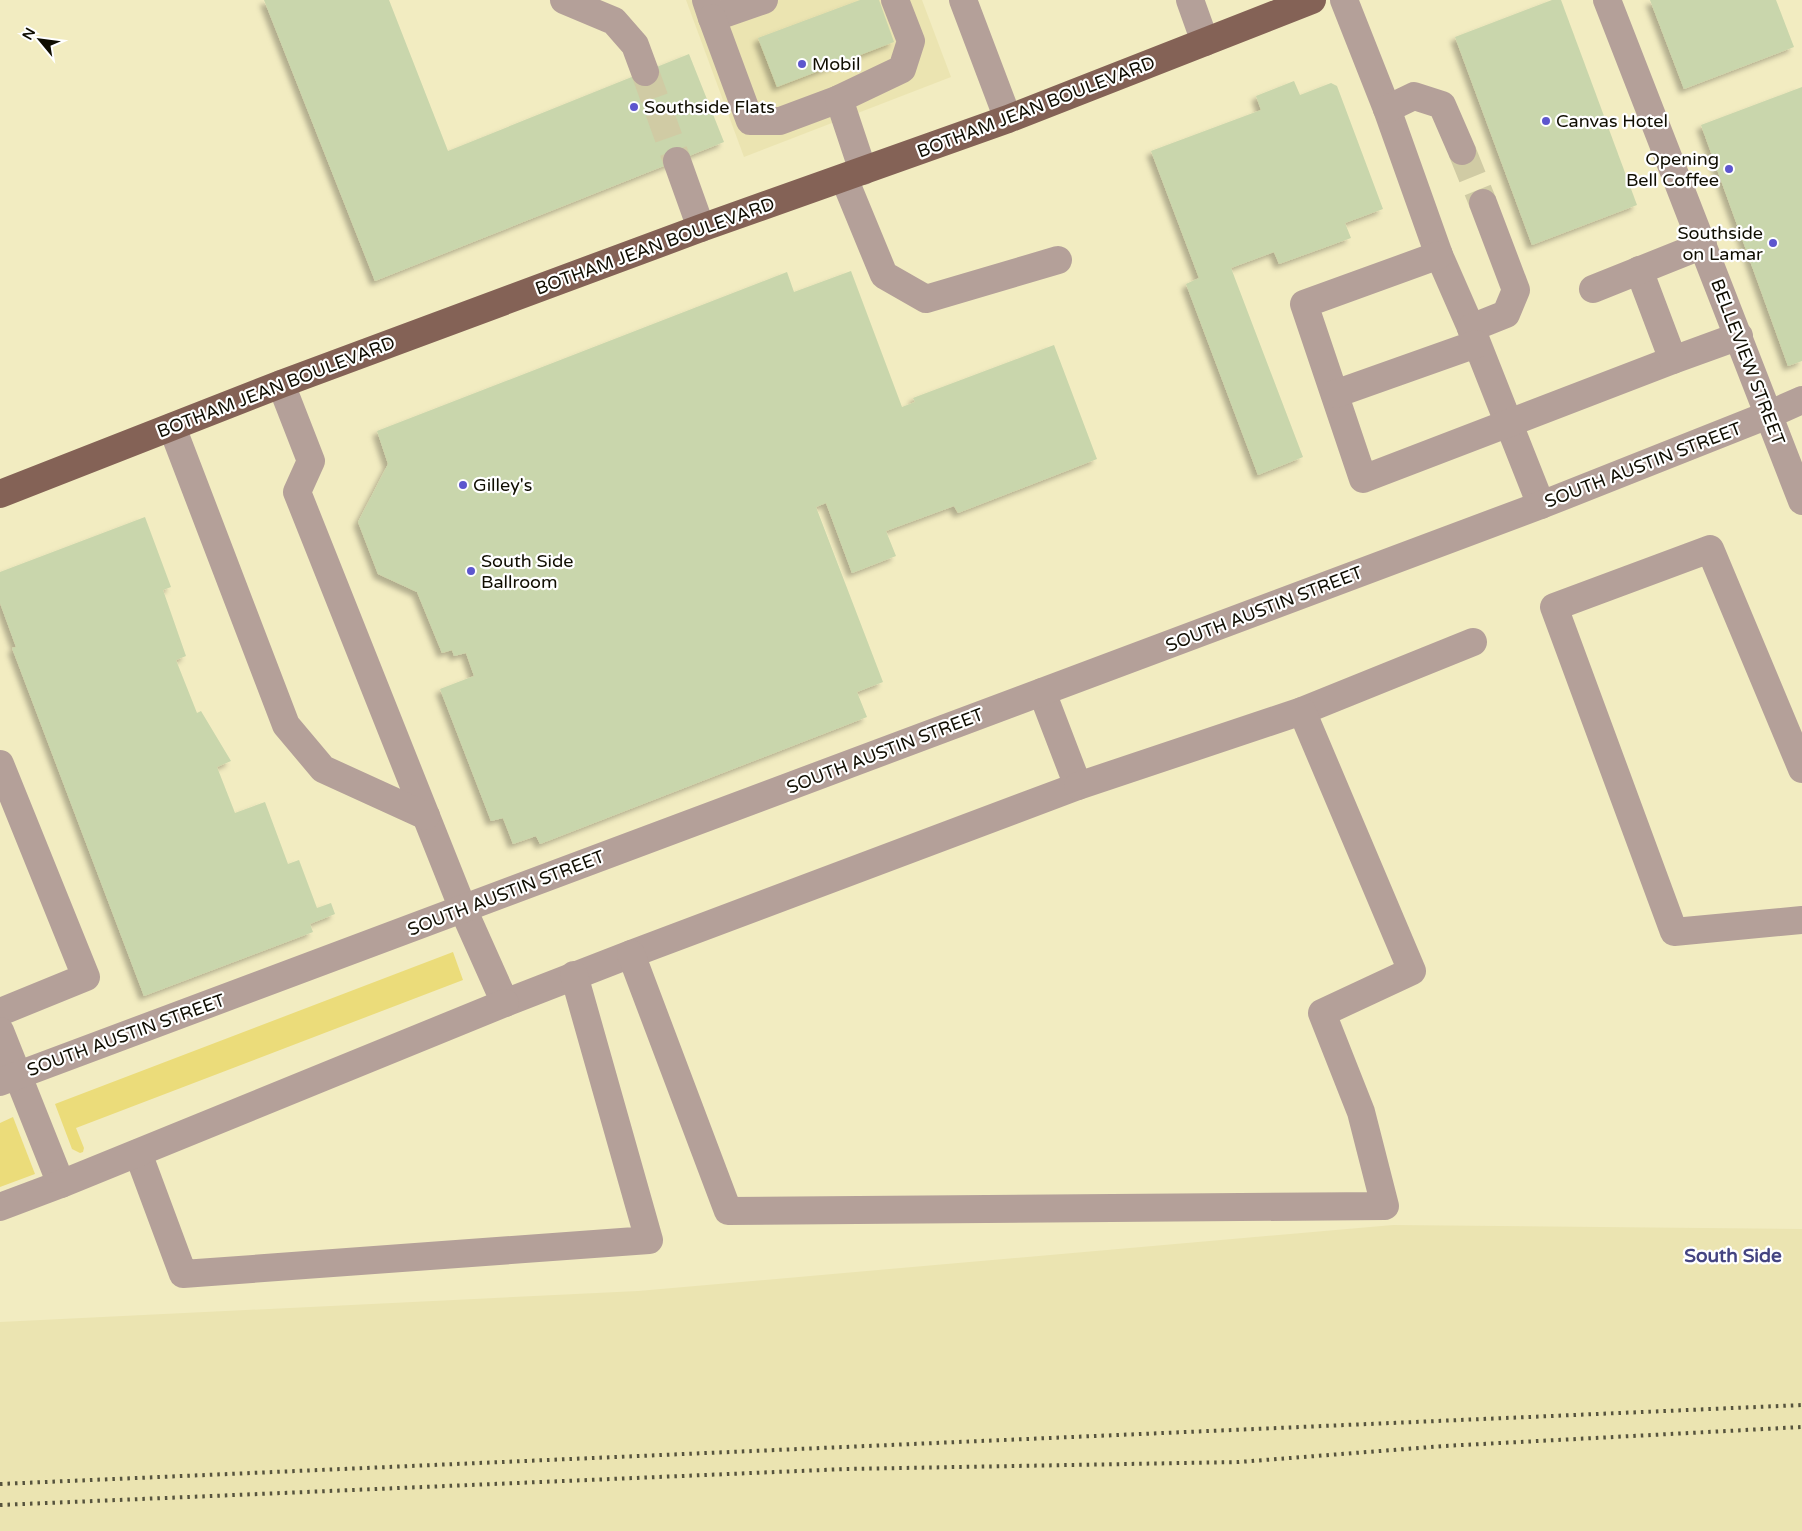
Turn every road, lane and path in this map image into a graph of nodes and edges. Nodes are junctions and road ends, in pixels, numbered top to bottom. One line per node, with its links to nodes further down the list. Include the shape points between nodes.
1 (564, 0): 11 (street, via 614,21 634,45)
2 (764, 0): 9 (street)
3 (896, 0): 12 (street, via 911,41 902,69)
4 (963, 0): 14 (street)
5 (1190, 0): 10 (street)
6 (1312, 0): 10 (main road, BOTHAM JEAN BOULEVARD)
7 (1344, 0): 13 (street)
8 (1607, 0): 20 (street, BELLEVIEW STREET)
9 (709, 9): 12 (street, via 750,120 780,121)
10 (1205, 42): 14 (main road, BOTHAM JEAN BOULEVARD)
11 (645, 72)
12 (840, 99): 17 (street)
13 (1387, 109): 15 (street, via 1414,96 1442,105); 21 (street)
14 (1008, 120): 17 (main road, BOTHAM JEAN BOULEVARD)
15 (1462, 151)
16 (677, 161): 19 (street)
17 (854, 174): 19 (main road, BOTHAM JEAN BOULEVARD); 22 (street, via 884,275 926,299)
18 (1483, 203): 25 (street, via 1516,290 1506,314)
19 (700, 228): 28 (main road, BOTHAM JEAN BOULEVARD)
20 (1703, 245): 23 (street); 26 (street, BELLEVIEW STREET)
21 (1439, 255): 25 (street); 29 (street, via 1304,304)
22 (1058, 260)
23 (1639, 270): 24 (street); 27 (street)
24 (1593, 289)
25 (1473, 336): 29 (street); 32 (street)
26 (1739, 336): 27 (street); 31 (street, BELLEVIEW STREET)
27 (1673, 360): 32 (street)
28 (281, 384): 33 (main road, BOTHAM JEAN BOULEVARD); 43 (street, via 311,461 296,492)
29 (1335, 394): 32 (street, via 1363,479)
30 (1802, 400): 31 (street, SOUTH AUSTIN STREET)
31 (1768, 416): 35 (street, BELLEVIEW STREET); 36 (street, SOUTH AUSTIN STREET)
32 (1508, 424): 36 (street)
33 (172, 427): 34 (main road, BOTHAM JEAN BOULEVARD); 43 (street, via 286,725 324,769)
34 (0, 494)
35 (1802, 501)
36 (1541, 505): 38 (street, SOUTH AUSTIN STREET)
37 (1473, 642): 39 (street)
38 (1042, 692): 42 (street); 44 (street, SOUTH AUSTIN STREET)
39 (1302, 711): 42 (street); 46 (street, via 1412,970 1322,1013 1361,1112 1385,1206 728,1211)
40 (0, 764): 49 (street, via 86,977)
41 (1802, 768): 45 (street, via 1710,549 1554,607 1674,932)
42 (1078, 786): 46 (street)
43 (426, 816): 44 (street)
44 (463, 909): 48 (street); 51 (street, SOUTH AUSTIN STREET)
45 (1802, 920)
46 (631, 954): 47 (street)
47 (574, 975): 48 (street); 52 (street, via 649,1240 183,1274)
48 (505, 1003): 52 (street)
49 (0, 1012)
50 (0, 1031): 51 (street)
51 (8, 1079): 53 (street, via 32,1108)
52 (138, 1153): 53 (street)
53 (60, 1184): 54 (street)
54 (0, 1207)

